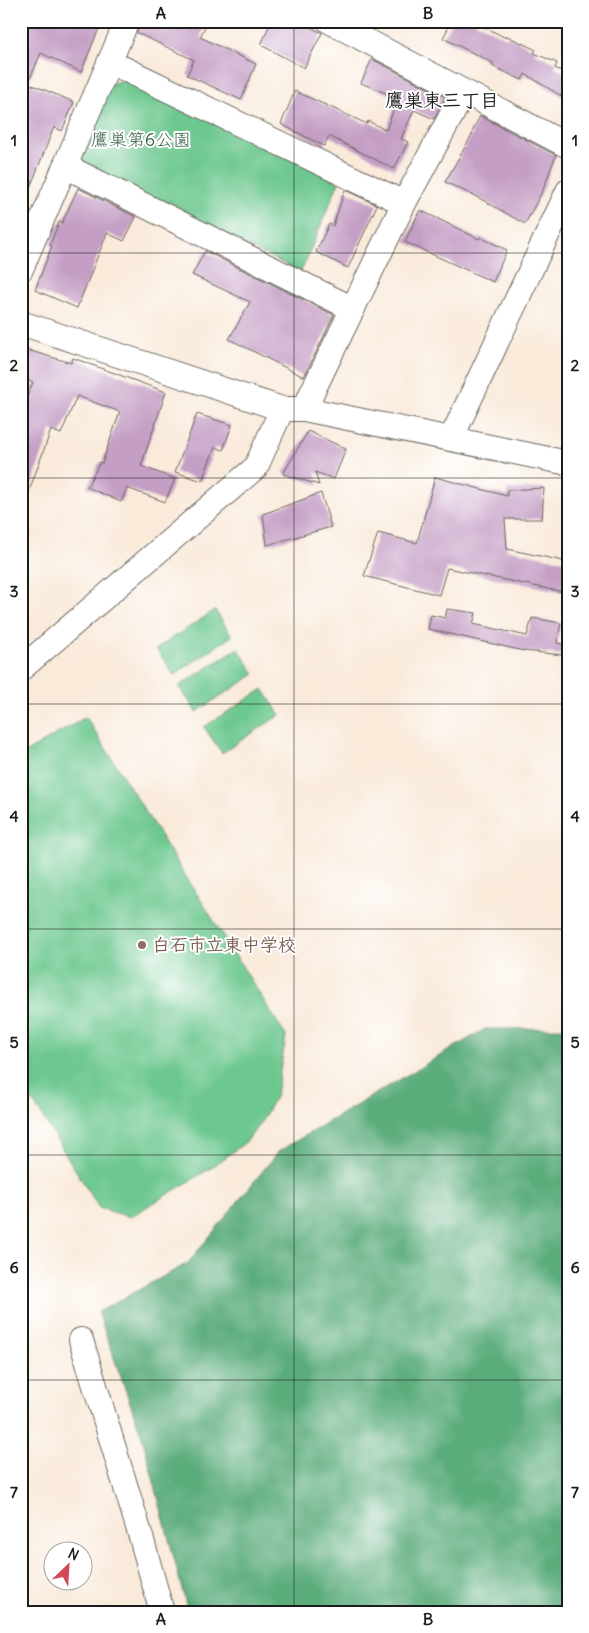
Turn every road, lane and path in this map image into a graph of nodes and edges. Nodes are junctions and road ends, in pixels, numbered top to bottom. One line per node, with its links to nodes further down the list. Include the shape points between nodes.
1 (127, 21): 3 (street)
2 (329, 21): 4 (street)
3 (110, 62): 6 (street); 8 (street)
4 (464, 92): 5 (street); 8 (street)
5 (568, 146)
6 (64, 166): 9 (street); 10 (street)
7 (568, 192): 13 (street)
8 (404, 202): 10 (street)
9 (21, 269)
10 (353, 309): 12 (street)
11 (21, 323): 12 (street)
12 (293, 409): 13 (street); 15 (street, via 256,467)
13 (451, 439): 14 (street)
14 (568, 463)
15 (21, 668)
16 (81, 1340): 17 (street)
17 (162, 1612)

